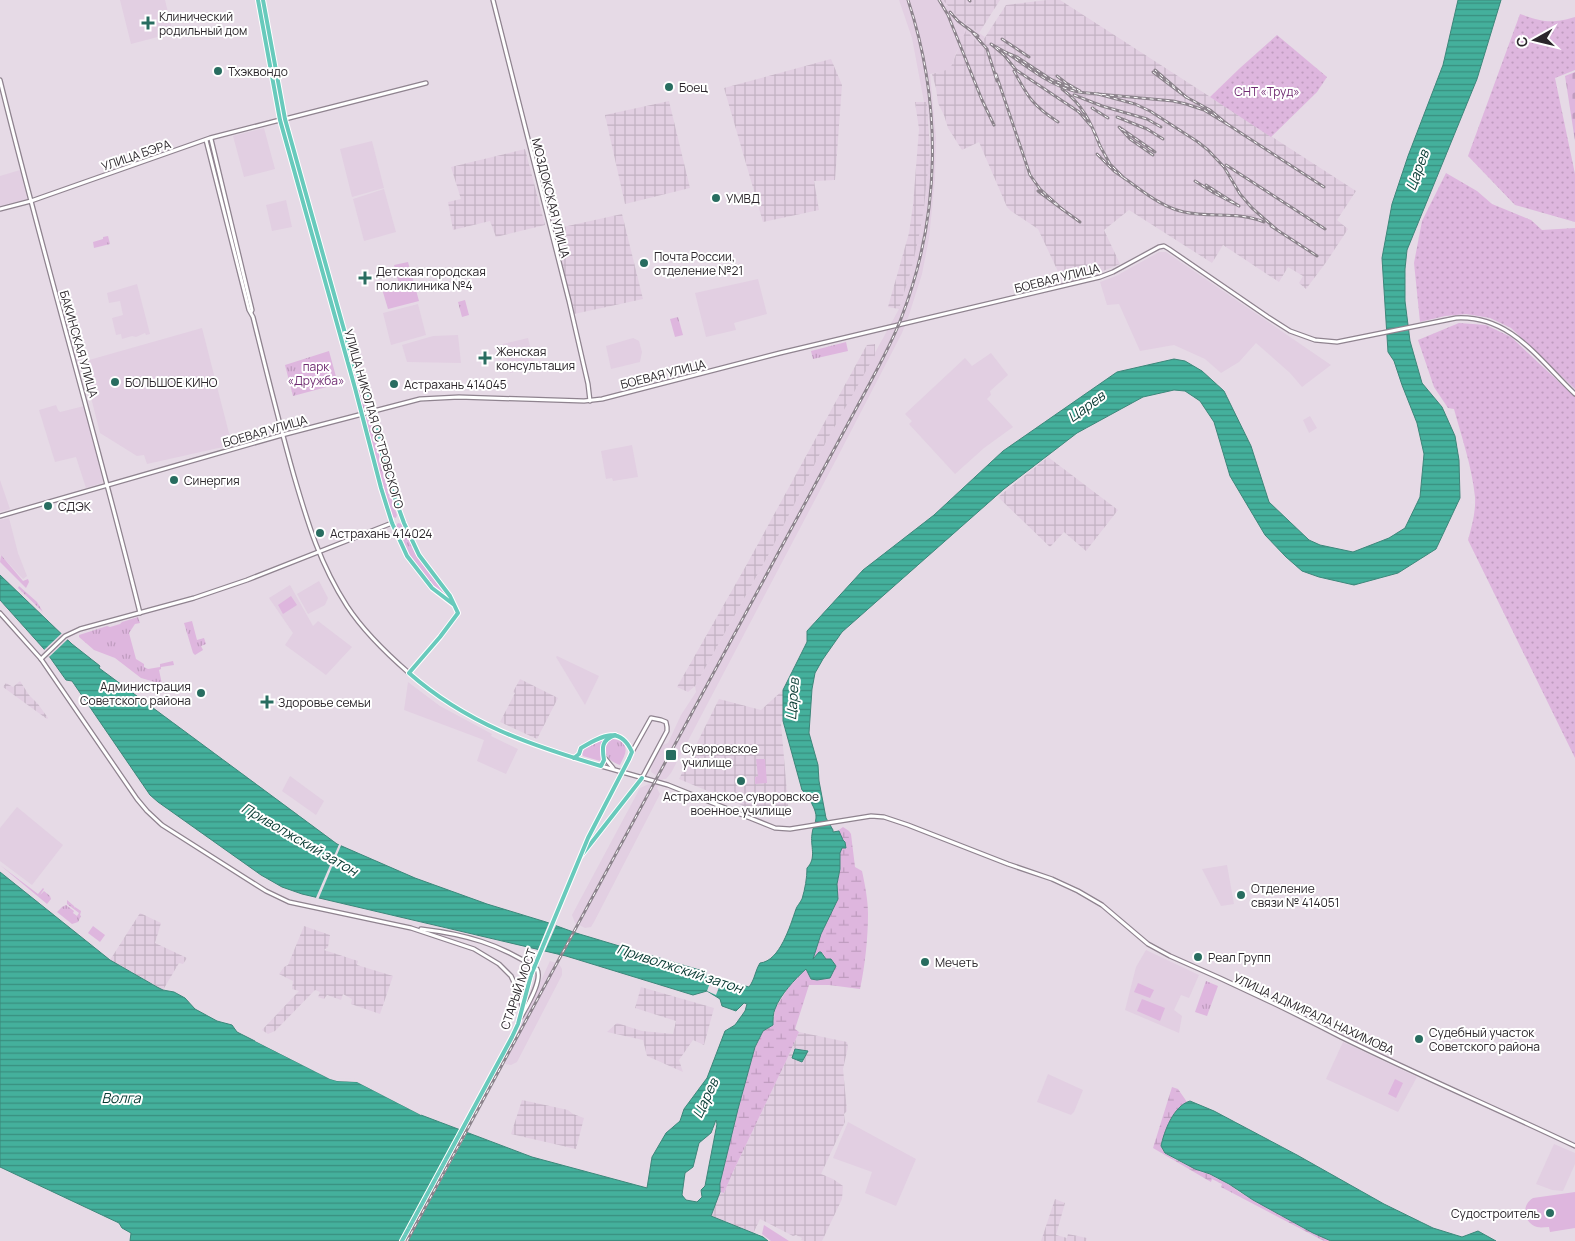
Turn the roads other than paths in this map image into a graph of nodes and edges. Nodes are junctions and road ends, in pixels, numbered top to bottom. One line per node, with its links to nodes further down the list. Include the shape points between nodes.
1 (258, 0): 7 (main road, УЛИЦА НИКОЛАЯ ОСТРОВСКОГО)
2 (263, 0): 6 (main road, УЛИЦА НИКОЛАЯ ОСТРОВСКОГО)
3 (493, 0): 17 (main road, МОЗДОКСКАЯ УЛИЦА, via 569,301)
4 (0, 80): 9 (main road, БАКИНСКАЯ УЛИЦА)
5 (426, 83): 6 (main road)
6 (285, 119): 7 (main road); 11 (main road, УЛИЦА НИКОЛАЯ ОСТРОВСКОГО)
7 (280, 120): 8 (main road, УЛИЦА БЭРА); 11 (main road, УЛИЦА НИКОЛАЯ ОСТРОВСКОГО)
8 (208, 139): 9 (main road, УЛИЦА БЭРА); 20 (main road)
9 (31, 201): 10 (main road, УЛИЦА БЭРА); 21 (main road, БАКИНСКАЯ УЛИЦА)
10 (0, 209)
11 (330, 292): 12 (main road, УЛИЦА НИКОЛАЯ ОСТРОВСКОГО); 13 (main road, УЛИЦА НИКОЛАЯ ОСТРОВСКОГО)
12 (361, 379): 13 (main road, via 358,383); 14 (main road, УЛИЦА НИКОЛАЯ ОСТРОВСКОГО)
13 (353, 382): 15 (main road, УЛИЦА НИКОЛАЯ ОСТРОВСКОГО)
14 (364, 384): 15 (main road); 18 (main road, УЛИЦА НИКОЛАЯ ОСТРОВСКОГО)
15 (355, 388): 19 (main road, УЛИЦА НИКОЛАЯ ОСТРОВСКОГО)
16 (1575, 394): 17 (main road, БОЕВАЯ УЛИЦА, via 1519,339 1499,326 1474,318 1456,318 1337,342 1305,337 1268,317 1169,249 1159,246 1100,277)
17 (590, 401): 18 (main road, БОЕВАЯ УЛИЦА, via 436,397)
18 (374, 410): 19 (main road, БОЕВАЯ УЛИЦА); 23 (main road, УЛИЦА НИКОЛАЯ ОСТРОВСКОГО, via 388,479)
19 (362, 413): 20 (main road, БОЕВАЯ УЛИЦА); 24 (main road, УЛИЦА НИКОЛАЯ ОСТРОВСКОГО)
20 (282, 434): 21 (main road, БОЕВАЯ УЛИЦА); 25 (main road)
21 (108, 485): 22 (main road, БОЕВАЯ УЛИЦА); 28 (main road, БАКИНСКАЯ УЛИЦА)
22 (0, 516)
23 (402, 518): 24 (main road); 26 (main road, УЛИЦА НИКОЛАЯ ОСТРОВСКОГО, via 419,555)
24 (392, 523): 25 (main road); 26 (main road, УЛИЦА НИКОЛАЯ ОСТРОВСКОГО, via 419,573)
25 (318, 552): 28 (main road, via 247,580); 30 (main road, via 357,620)
26 (456, 607): 30 (main road, via 456,616)
27 (0, 613): 29 (main road)
28 (140, 613): 29 (main road, via 80,629 65,636)
29 (41, 659): 39 (main road, via 137,799 162,825 278,897 314,908)
30 (409, 673): 33 (main road, via 442,699 478,720 531,744)
31 (614, 735): 32 (main road, via 626,741); 33 (main road, via 581,748); 34 (main road, via 602,746)
32 (632, 752): 37 (main road, via 650,718 666,722 667,731); 38 (main road, bridge)
33 (574, 758): 35 (main road)
34 (604, 758): 35 (main road); 36 (main road)
35 (602, 766): 36 (main road, УЛИЦА АДМИРАЛА НАХИМОВА)
36 (615, 770): 37 (main road, УЛИЦА АДМИРАЛА НАХИМОВА)
37 (642, 778): 38 (main road, bridge); 43 (main road, УЛИЦА АДМИРАЛА НАХИМОВА, via 775,828 879,816 1052,879 1102,905 1148,944 1170,956)
38 (577, 862): 41 (main road, СТАРЫЙ МОСТ, bridge)
39 (411, 928): 40 (main road, via 462,944 487,956 506,970); 42 (main road, via 452,933 485,942 531,964 539,972 538,980)
40 (514, 982): 41 (main road); 42 (main road)
41 (527, 988): 42 (main road, СТАРЫЙ МОСТ)
42 (524, 1007): 44 (main road, СТАРЫЙ МОСТ, via 504,1055)
43 (1575, 1146)
44 (403, 1241)

